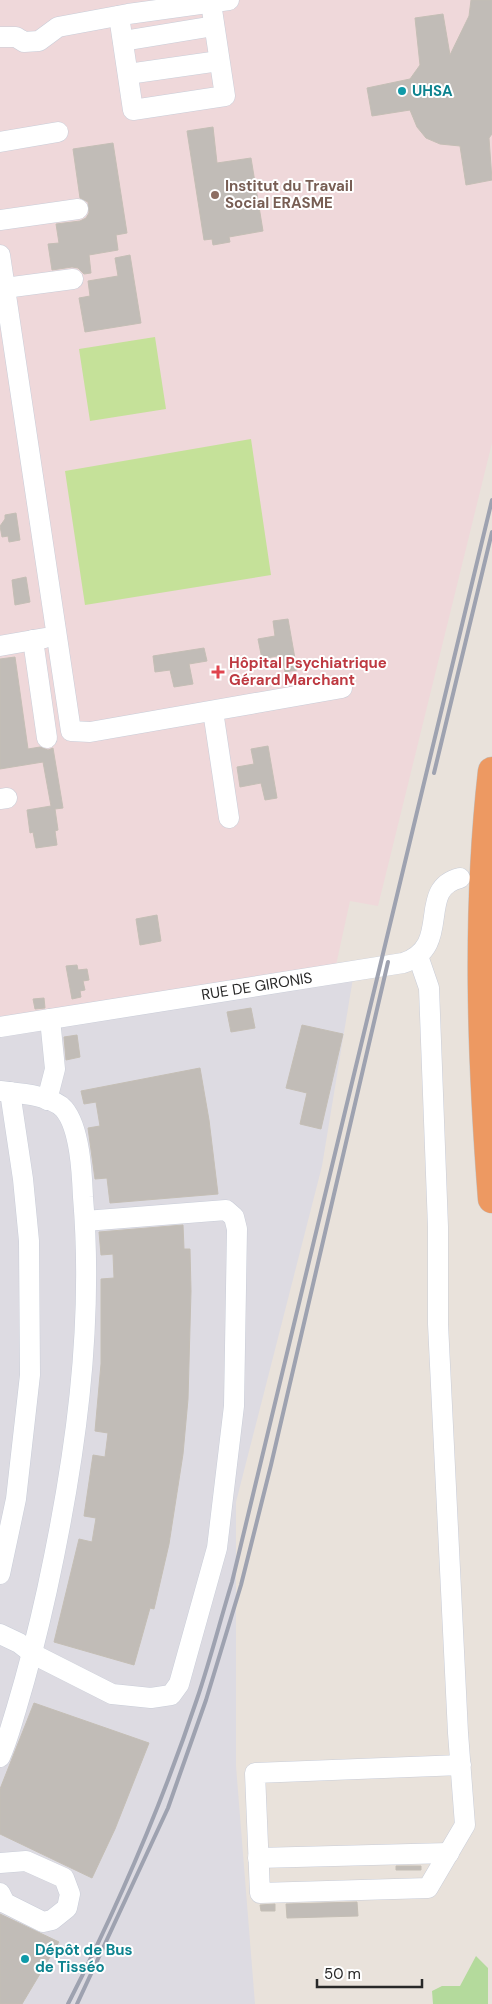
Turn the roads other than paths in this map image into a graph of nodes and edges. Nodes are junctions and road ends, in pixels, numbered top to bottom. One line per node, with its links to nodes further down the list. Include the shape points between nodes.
1 (220, 1): 2 (street); 3 (street)
2 (114, 11): 4 (street, via 58,27 39,41 24,42 16,37); 5 (street)
3 (214, 26): 5 (street); 6 (street)
4 (0, 37)
5 (123, 41): 7 (street)
6 (220, 61): 7 (street); 7 (street, via 225,96 133,110)
7 (128, 74)
8 (58, 132): 9 (street)
9 (0, 142)
10 (78, 209): 11 (street)
11 (0, 220)
12 (0, 255): 14 (street)
13 (73, 279): 14 (street)
14 (6, 288): 15 (street)
15 (57, 636): 16 (street); 19 (street, via 72,731 90,732)
16 (32, 640): 17 (street); 20 (street)
17 (0, 646)
18 (342, 688): 19 (street)
19 (213, 711): 22 (street)
20 (47, 738)
21 (492, 771): 29 (highway, via 484,867 481,993)
22 (229, 818)
23 (460, 878): 24 (street, via 450,880 439,893 430,940)
24 (418, 956): 25 (street, RUE DE GIRONIS, via 403,963); 35 (street, via 429,988 438,1227 438,1324)
25 (50, 1019): 26 (street, RUE DE GIRONIS); 28 (street, via 55,1069)
26 (0, 1027)
27 (5, 1092): 28 (street); 31 (street, via 23,1178 29,1241 30,1375 16,1499)
28 (47, 1100): 30 (street, via 64,1108 74,1127)
29 (492, 1199)
30 (85, 1221): 33 (street, via 86,1318 81,1387 64,1511); 33 (street, via 226,1210 234,1216 237,1229 234,1406 218,1539 179,1684 171,1695 151,1698 112,1694)
31 (0, 1574)
32 (0, 1634): 33 (street)
33 (33, 1654): 34 (street)
34 (0, 1757)
35 (461, 1765): 36 (street, via 465,1825); 37 (street, via 255,1773)
36 (449, 1853): 37 (street); 37 (street, via 428,1888 260,1893)
37 (258, 1858)
38 (0, 1862): 39 (street, via 26,1861 64,1878 70,1894 67,1908 52,1920 43,1922 5,1903)
39 (0, 1893)

